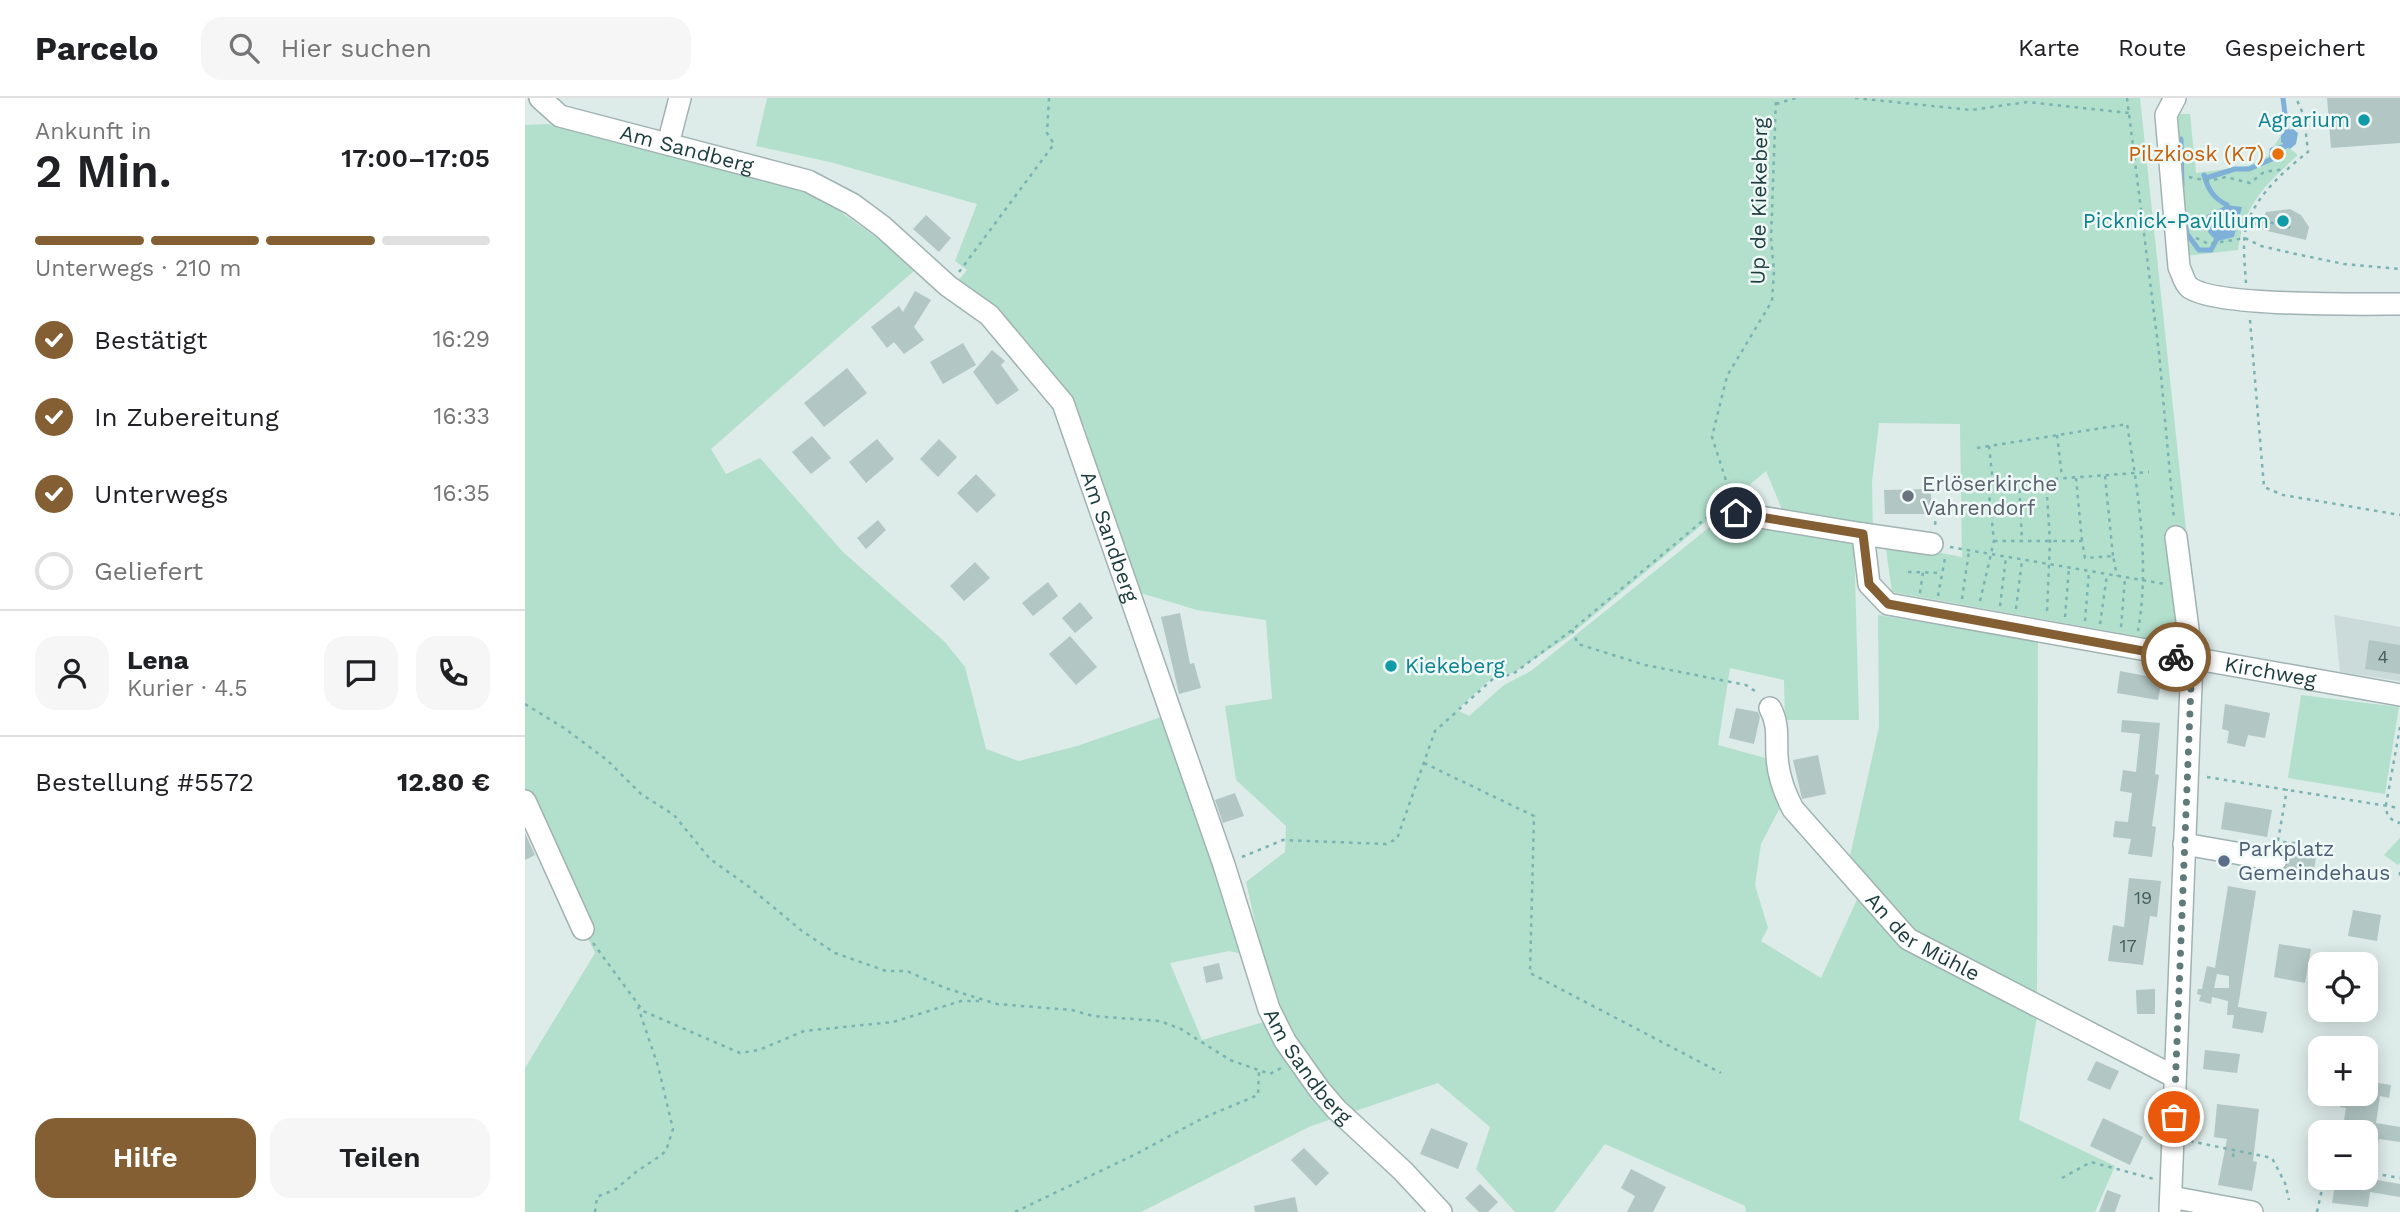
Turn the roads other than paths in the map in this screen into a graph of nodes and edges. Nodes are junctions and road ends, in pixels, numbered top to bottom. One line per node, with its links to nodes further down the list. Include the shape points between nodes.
1 (540, 98): 4 (street, Am Sandberg, via 560,116)
2 (680, 98): 4 (street)
3 (2175, 98): 5 (street, via 2166,115 2179,267 2188,286 2203,294 2281,303)
4 (668, 144): 19 (street, Am Sandberg, via 808,181 852,204 989,315 1063,402 1224,865 1269,1009 1319,1089)
5 (2400, 304)
6 (1729, 505): 7 (street)
7 (1863, 534): 9 (street); 10 (street, Kirchweg, via 1869,584 1888,604)
8 (2176, 537): 10 (street)
9 (1932, 544)
10 (2192, 660): 11 (street, Kirchweg); 14 (street)
11 (2400, 695)
12 (1770, 708): 17 (street, An der Mühle, via 1777,721 1783,790 1793,808 1908,939)
13 (525, 801): 16 (street)
14 (2184, 844): 15 (street); 17 (street)
15 (2276, 860)
16 (583, 929)
17 (2175, 1077): 18 (street)
18 (2170, 1197): 20 (street)
19 (1441, 1212)
20 (2252, 1212)

